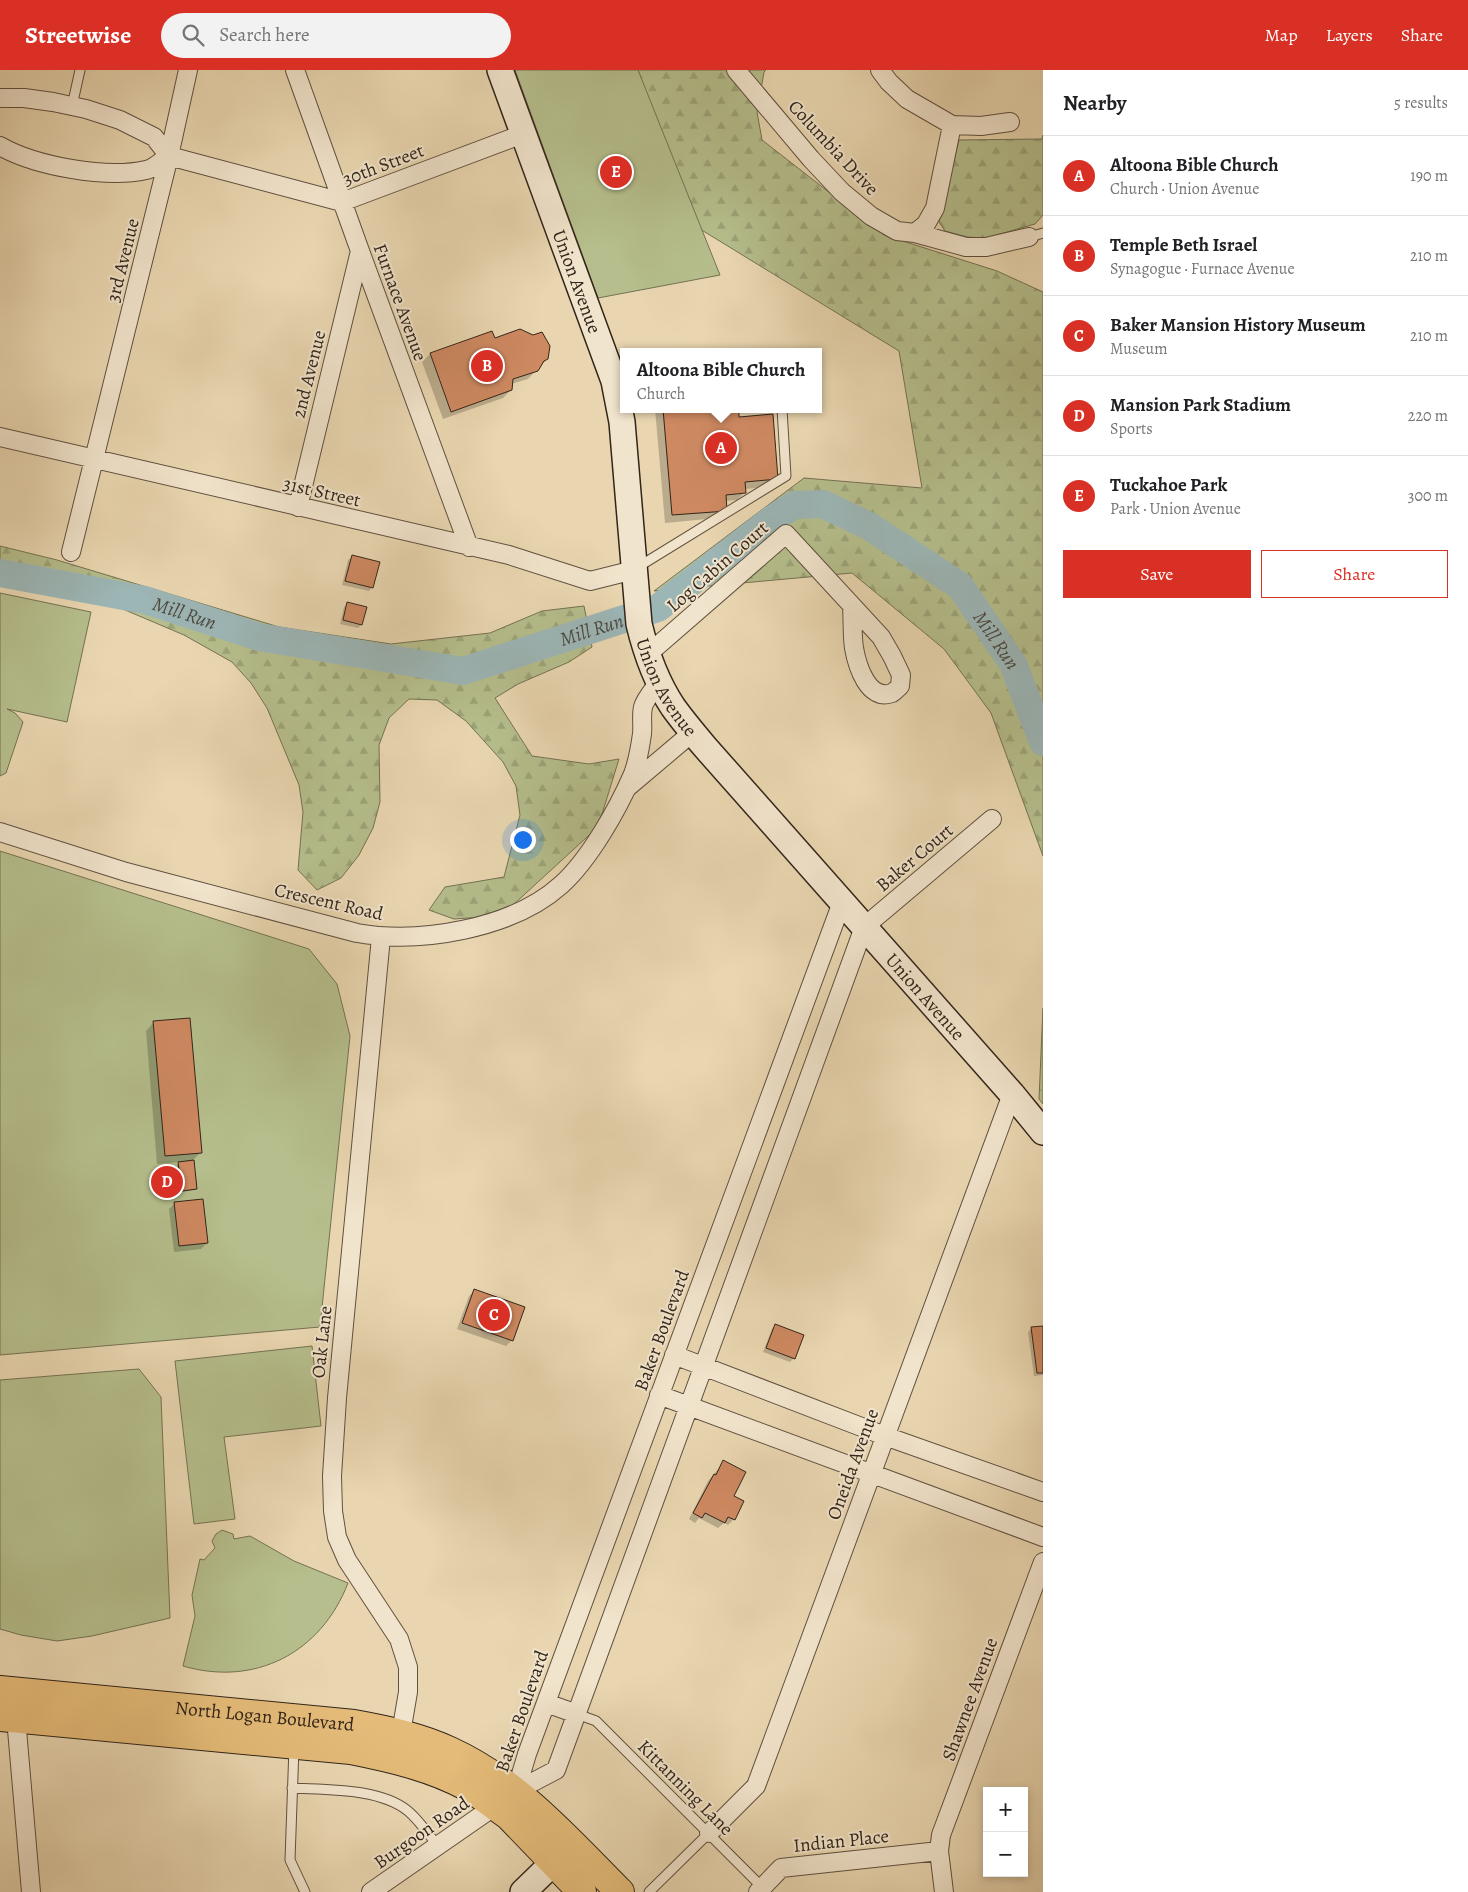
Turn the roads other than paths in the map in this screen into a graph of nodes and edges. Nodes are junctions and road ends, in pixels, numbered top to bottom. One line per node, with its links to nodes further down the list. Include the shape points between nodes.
1 (80, 70): 8 (lane)
2 (188, 70): 13 (street, 3rd Avenue)
3 (295, 70): 14 (street, Furnace Avenue)
4 (500, 70): 11 (main road, Union Avenue)
5 (736, 70): 15 (street, Columbia Drive, via 842,192 871,216 897,231)
6 (880, 70): 10 (street, via 907,99)
7 (0, 98): 8 (street, via 24,98)
8 (72, 106): 13 (street, via 120,120 154,137)
9 (1010, 122): 10 (street)
10 (952, 126): 15 (street, via 936,208 926,224)
11 (523, 134): 14 (street, 30th Street); 18 (main road, Union Avenue)
12 (0, 146): 13 (street, via 59,167 104,173 148,170)
13 (169, 156): 14 (street, 30th Street); 22 (street, 3rd Avenue)
14 (342, 202): 17 (street, Furnace Avenue)
15 (915, 233): 16 (street, Columbia Drive, via 966,247 986,247)
16 (1036, 235)
17 (360, 251): 23 (street, 2nd Avenue); 24 (street, Furnace Avenue)
18 (620, 399)
19 (622, 413): 26 (main road, Union Avenue)
20 (782, 413): 26 (lane, via 786,476)
21 (0, 437): 22 (street, 31st Street)
22 (95, 459): 23 (street, 31st Street); 25 (street, 3rd Avenue)
23 (298, 507): 24 (street, 31st Street)
24 (469, 547): 26 (street, 31st Street, via 509,555 590,581)
25 (71, 552)
26 (634, 570): 28 (main road, Union Avenue, via 638,614)
27 (852, 606): 28 (street, Log Cabin Court, via 786,534)
28 (648, 654): 29 (main road, Union Avenue)
29 (659, 682): 30 (main road, Union Avenue); 31 (street, Crescent Road, via 643,706 638,757)
30 (693, 732): 31 (street, Crescent Road); 34 (main road, Union Avenue)
31 (625, 790): 36 (street, Crescent Road, via 579,866 562,885 544,898 523,910 469,928 437,934)
32 (992, 819): 35 (street, Baker Court)
33 (0, 832): 36 (street, Crescent Road, via 126,872)
34 (842, 902): 35 (main road, Union Avenue); 39 (street, Baker Boulevard)
35 (864, 927): 37 (main road, Union Avenue); 40 (street, Baker Boulevard)
36 (381, 937): 52 (street, Oak Lane, via 332,1476 337,1537 347,1560 399,1639 408,1666 408,1692)
37 (1012, 1094): 38 (main road, Union Avenue); 43 (street, Oneida Avenue)
38 (1043, 1132)
39 (674, 1355): 40 (street); 41 (street, Baker Boulevard)
40 (704, 1367): 42 (street, Baker Boulevard); 43 (street)
41 (659, 1395): 42 (street); 49 (street, Baker Boulevard)
42 (689, 1407): 44 (street); 50 (street, Baker Boulevard)
43 (885, 1436): 44 (street, Oneida Avenue); 45 (street)
44 (871, 1474): 46 (street); 56 (street, Oneida Avenue, via 756,1786)
45 (1043, 1492)
46 (1043, 1538)
47 (1043, 1562): 58 (street, Shawnee Avenue, via 942,1835)
48 (0, 1690): 52 (main road, North Logan Boulevard, via 354,1724)
49 (546, 1703): 50 (street); 55 (street, Baker Boulevard)
50 (577, 1714): 55 (street, Baker Boulevard, via 556,1770); 56 (lane, Kittanning Lane, via 596,1721)
51 (8, 1718): 53 (main road, North Logan Boulevard); 61 (street)
52 (401, 1733): 55 (main road, North Logan Boulevard, via 450,1751 488,1772)
53 (294, 1744): 54 (lane); 55 (main road, North Logan Boulevard, via 395,1759)
54 (292, 1788): 57 (lane, via 369,1794 394,1801 408,1811); 62 (lane, via 290,1860)
55 (506, 1799): 57 (street, Burgoon Road); 59 (main road, via 509,1816); 66 (main road, via 543,1815)
56 (709, 1832): 60 (lane, Kittanning Lane); 67 (lane)
57 (438, 1846): 63 (street, Burgoon Road)
58 (939, 1851): 60 (street, Indian Place, via 781,1868); 68 (street)
59 (553, 1863): 64 (main road); 65 (main road)
60 (762, 1890)
61 (31, 1892)
62 (305, 1892)
63 (371, 1892)
64 (523, 1892)
65 (582, 1892)
66 (620, 1892)
67 (649, 1892)
68 (944, 1892)

